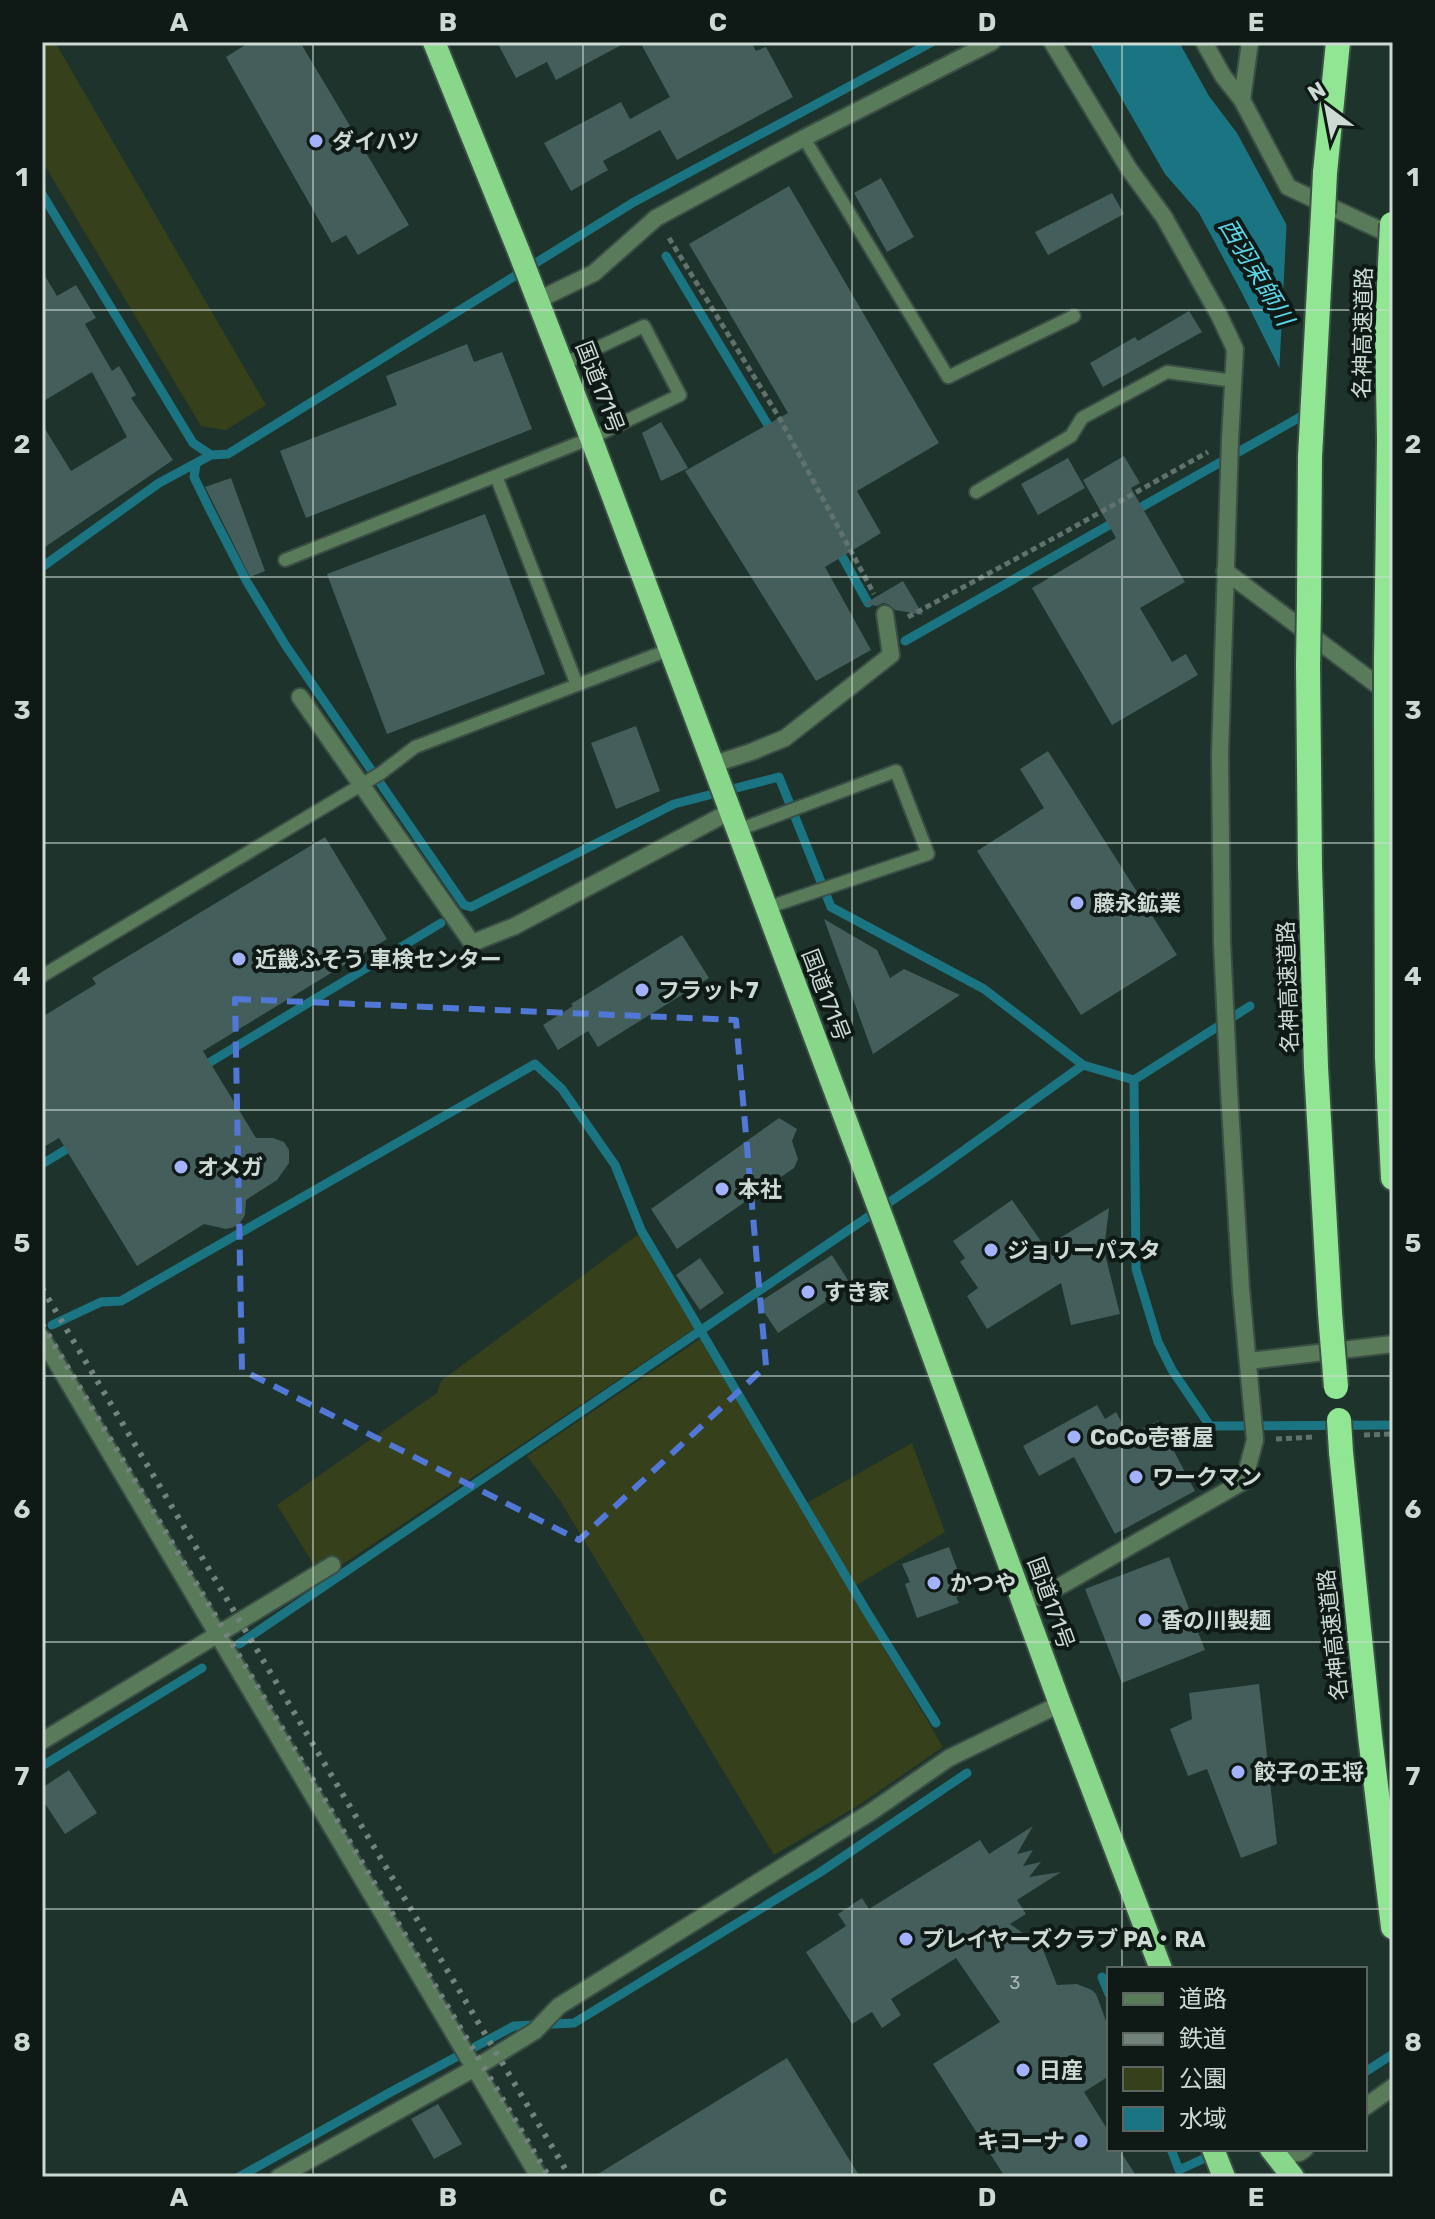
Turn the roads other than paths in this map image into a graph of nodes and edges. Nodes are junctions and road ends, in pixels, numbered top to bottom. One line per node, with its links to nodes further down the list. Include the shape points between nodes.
1 (434, 42): 10 (highway, 国道171号)
2 (992, 42): 8 (street)
3 (1052, 42): 13 (street, via 1164,217 1219,315 1235,349)
4 (1204, 42): 7 (street)
5 (1250, 42): 7 (street)
6 (1338, 42): 38 (highway, 名神高速道路, bridge, via 1325,173 1310,457 1311,913 1341,1452)
7 (1242, 100): 9 (street, via 1288,187)
8 (804, 138): 10 (street, via 656,218 594,273); 11 (lane, via 948,377)
9 (1393, 223): 29 (highway, 名神高速道路, bridge, via 1387,331 1386,723 1387,1058)
10 (535, 292): 12 (highway, 国道171号)
11 (1074, 316)
12 (563, 364): 14 (highway, 国道171号); 14 (lane, via 644,326 680,395)
13 (1234, 381): 16 (lane, via 1167,372 1082,418 1071,436); 18 (street)
14 (591, 438): 15 (lane); 20 (highway, 国道171号)
15 (496, 476): 17 (lane); 21 (lane)
16 (976, 492)
17 (285, 560)
18 (1225, 571): 23 (street); 32 (street, via 1222,942)
19 (885, 614): 24 (street, via 891,655 785,738)
20 (671, 649): 21 (lane); 24 (highway, 国道171号)
21 (577, 685): 25 (lane, via 415,747)
22 (300, 697): 25 (street)
23 (1393, 697)
24 (716, 770): 26 (highway, 国道171号)
25 (372, 778): 26 (street, via 472,943); 28 (lane)
26 (734, 820): 27 (highway, 国道171号); 27 (lane, via 782,814 896,771 928,854)
27 (766, 908): 34 (highway, 国道171号)
28 (42, 976)
29 (1393, 1178)
30 (42, 1338): 35 (street)
31 (1393, 1344): 32 (street)
32 (1249, 1361): 34 (street, via 1255,1440 1244,1481)
33 (332, 1565): 35 (street)
34 (1023, 1603): 36 (highway, 国道171号)
35 (217, 1634): 37 (street); 40 (street)
36 (1060, 1704): 39 (highway, 国道171号); 40 (street, via 949,1758 559,2006 535,2031)
37 (42, 1741)
38 (1393, 1927)
39 (1160, 1967)
40 (467, 2056): 43 (street); 44 (street)
41 (1393, 2087): 42 (street)
42 (1367, 2106)
43 (279, 2177)
44 (539, 2177)

